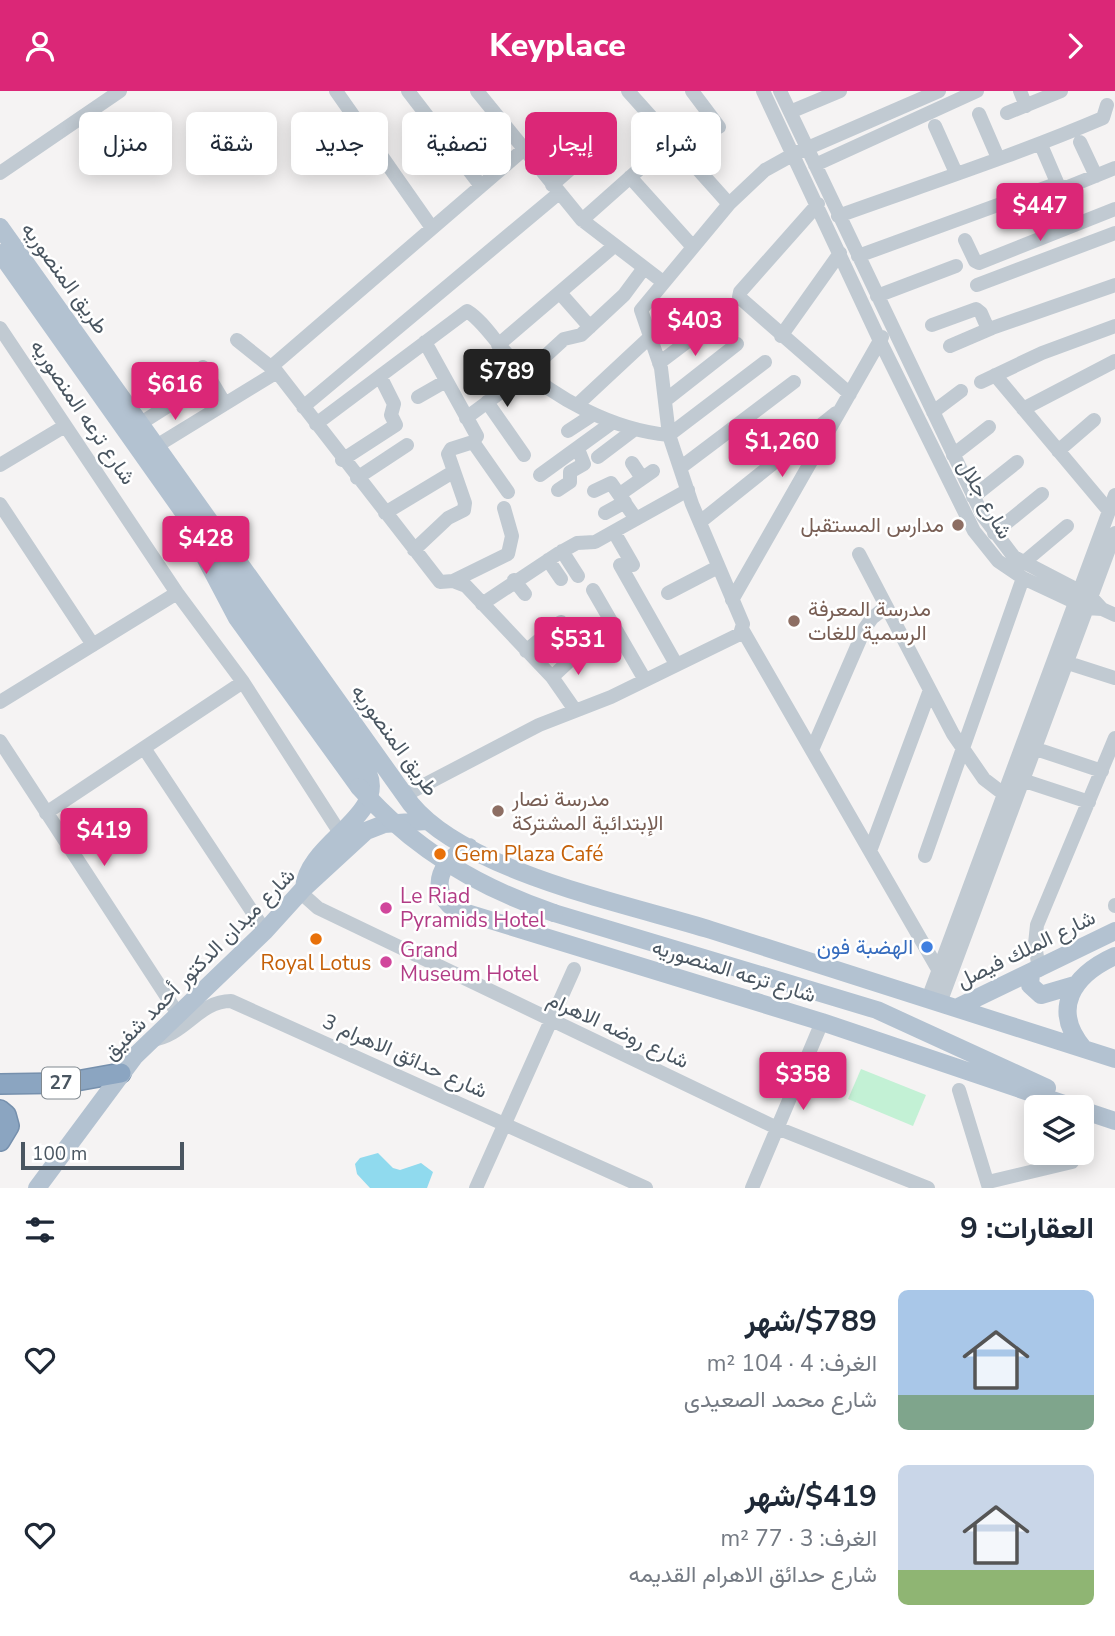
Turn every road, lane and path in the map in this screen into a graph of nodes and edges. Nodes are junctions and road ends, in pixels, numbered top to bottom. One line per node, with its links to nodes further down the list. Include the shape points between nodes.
1 (120, 91): 31 (street)
2 (336, 91): 47 (street)
3 (408, 91): 38 (street)
4 (477, 91): 26 (street)
5 (628, 91): 16 (street)
6 (763, 91): 27 (street, شارع جلال)
7 (780, 91): 18 (street, شارع جلال)
8 (839, 91): 18 (street)
9 (939, 91): 25 (street)
10 (977, 91): 29 (street)
11 (1020, 91): 15 (street)
12 (1061, 91): 15 (street)
13 (699, 93): 17 (street)
14 (1111, 103): 21 (street); 24 (street, via 1103,118)
15 (1026, 106): 19 (street)
16 (647, 112)
17 (710, 112)
18 (790, 112): 25 (street, شارع جلال)
19 (1007, 113)
20 (979, 114): 28 (street)
21 (1115, 118)
22 (935, 126): 32 (street)
23 (1080, 142): 36 (street)
24 (1041, 145): 28 (street); 39 (street)
25 (808, 148): 27 (street); 29 (street, شارع جلال)
26 (523, 150): 38 (street); 40 (street)
27 (794, 154): 41 (street, via 758,175); 42 (street, شارع جلال)
28 (998, 158): 32 (street)
29 (816, 165): 44 (street, شارع جلال)
30 (1115, 168): 36 (street)
31 (0, 173)
32 (956, 173): 44 (street)
33 (569, 175): 40 (street)
34 (632, 175): 37 (street)
35 (703, 175): 41 (street)
36 (1096, 176): 39 (street, via 1068,187)
37 (630, 177): 45 (street); 51 (street)
38 (481, 186): 47 (street)
39 (1055, 186): 54 (street)
40 (555, 189): 45 (street); 95 (street)
41 (729, 204): 51 (street)
42 (818, 204): 53 (street, شارع جلال); 70 (street, via 740,292 741,301)
43 (1115, 209): 49 (street, via 979,263)
44 (838, 216): 54 (street, شارع جلال)
45 (582, 220): 50 (street)
46 (0, 227): 103 (main road, طريق المنصوريه)
47 (432, 228): 82 (street)
48 (1115, 233): 58 (street)
49 (965, 240)
50 (614, 246): 56 (street); 60 (street)
51 (692, 247): 57 (street)
52 (0, 253): 139 (main road, طريق المنصوريه)
53 (840, 253): 70 (street); 73 (street, شارع جلال)
54 (858, 256): 61 (street, شارع جلال)
55 (956, 266): 61 (street)
56 (644, 268): 57 (street); 67 (street)
57 (663, 282): 72 (street, via 641,313)
58 (977, 285)
59 (1115, 285): 69 (street)
60 (560, 293): 67 (street); 76 (street)
61 (877, 296): 63 (street, شارع جلال)
62 (691, 311): 72 (street)
63 (890, 323): 73 (street); 98 (street, شارع جلال)
64 (932, 325): 69 (street, via 976,309)
65 (708, 326): 80 (street)
66 (1115, 326): 97 (street, via 988,379)
67 (590, 327): 83 (street, via 578,337 564,339)
68 (0, 328): 105 (street, شارع ترعه المنصوريه)
69 (988, 329): 77 (street)
70 (781, 336): 89 (street)
71 (237, 339): 82 (street)
72 (651, 339): 80 (street); 94 (street)
73 (880, 341): 89 (street); 154 (street, شارع جلال, via 975,531 998,561)
74 (425, 342): 76 (street, via 467,311); 84 (street); 85 (street)
75 (737, 344): 91 (street)
76 (498, 345): 83 (street)
77 (950, 346)
78 (1115, 361): 97 (street)
79 (765, 362): 109 (street)
80 (659, 363): 91 (street)
81 (203, 367): 93 (street)
82 (274, 370): 93 (street); 95 (street)
83 (528, 372): 92 (street); 94 (street)
84 (380, 376): 104 (street); 118 (street, via 395,407 390,415 396,425)
85 (446, 381): 90 (street); 100 (street)
86 (793, 382): 122 (street)
87 (961, 391): 98 (street)
88 (190, 392): 103 (street)
89 (850, 394): 96 (street)
90 (418, 397)
91 (667, 398): 109 (street)
92 (487, 402): 100 (street); 115 (street)
93 (225, 404): 111 (street)
94 (576, 405): 99 (street)
95 (303, 407): 104 (street)
96 (841, 409): 141 (street); 162 (street)
97 (1023, 409): 114 (street)
98 (933, 412): 116 (street, شارع جلال)
99 (594, 414): 102 (street); 108 (street)
100 (466, 418): 110 (street, via 477,436)
101 (1094, 420): 114 (street)
102 (613, 422): 107 (street); 113 (street)
103 (141, 423): 111 (main road, طريق المنصوريه)
104 (316, 424): 118 (street)
105 (65, 426): 121 (street); 159 (street, شارع ترعه المنصوريه)
106 (989, 427): 116 (street)
107 (635, 429): 109 (street); 117 (street)
108 (568, 431)
109 (669, 435): 122 (street)
110 (473, 442): 123 (street, via 451,449 448,459); 129 (street)
111 (158, 445): 188 (main road, طريق المنصوريه)
112 (407, 446): 125 (street)
113 (578, 449): 124 (street); 126 (street, via 585,462 570,472 570,482)
114 (1058, 450): 136 (street)
115 (524, 455)
116 (953, 455): 132 (street, شارع جلال)
117 (598, 457)
118 (342, 460): 125 (street)
119 (1017, 462): 132 (street)
120 (632, 463): 133 (street, via 648,475)
121 (0, 465)
122 (680, 468): 128 (street)
123 (453, 472): 137 (street); 146 (street, via 464,510 448,518)
124 (540, 475)
125 (358, 478): 137 (street)
126 (558, 490)
127 (594, 491): 133 (street, via 611,483)
128 (688, 491): 140 (street); 141 (street)
129 (508, 492)
130 (1042, 494): 144 (street)
131 (1115, 495): 136 (street)
132 (973, 497): 144 (street, شارع جلال)
133 (622, 498): 138 (street); 140 (street)
134 (0, 503): 168 (street)
135 (504, 508): 157 (street, via 512,536 508,554)
136 (1109, 511): 164 (street)
137 (385, 513): 146 (street)
138 (605, 513)
139 (187, 517): 193 (main road, طريق المنصوريه, via 368,773 372,792 368,804); 216 (main road, bridge, via 212,576 237,618 359,787 392,823 439,859 532,905 877,1010)
140 (636, 519): 143 (street)
141 (700, 522): 152 (street)
142 (1067, 526): 151 (street)
143 (614, 532): 147 (street, via 595,543 581,542); 172 (street)
144 (994, 533): 151 (street, شارع جلال)
145 (1115, 533): 149 (street)
146 (414, 550): 157 (street, via 440,582)
147 (562, 551): 150 (street); 153 (street)
148 (859, 554): 165 (street)
149 (1111, 557): 164 (street)
150 (548, 559): 155 (street); 156 (street)
151 (1024, 563): 164 (street, شارع جلال)
152 (718, 567): 160 (street); 162 (street)
153 (578, 576)
154 (1023, 578): 164 (street, شارع جلال); 183 (street)
155 (561, 579)
156 (514, 580): 161 (street); 163 (street)
157 (453, 581): 163 (street, via 466,586)
158 (593, 590): 175 (street)
159 (177, 593): 168 (street); 176 (street, شارع ترعه المنصوريه)
160 (668, 593)
161 (525, 594)
162 (732, 600): 167 (street)
163 (482, 604): 169 (street)
164 (1092, 604): 171 (street); 189 (street)
165 (886, 607): 177 (street); 185 (street, via 865,628)
166 (561, 622): 169 (street)
167 (743, 629): 172 (street, via 736,637); 185 (street)
168 (93, 645): 178 (street)
169 (526, 650): 173 (street)
170 (580, 651): 173 (street)
171 (1068, 663): 174 (street); 184 (street)
172 (676, 664): 175 (street)
173 (552, 677): 179 (street)
174 (1115, 678)
175 (645, 680): 179 (street)
176 (243, 682): 182 (street); 193 (street, شارع ترعه المنصوريه)
177 (930, 690): 183 (street); 195 (street)
178 (0, 702)
179 (575, 711): 188 (street)
180 (1115, 738): 186 (street)
181 (0, 741): 191 (street)
182 (144, 748): 191 (street); 198 (street)
183 (963, 748): 189 (street, via 984,779); 196 (street)
184 (1037, 749): 186 (street); 187 (street)
185 (813, 750): 195 (street)
186 (1102, 771): 190 (street)
187 (1025, 781): 190 (street); 205 (street)
188 (405, 795): 192 (main road, طريق المنصوريه)
189 (1005, 795): 202 (street)
190 (1089, 802): 203 (street, via 1037,925)
191 (46, 813): 206 (street)
192 (426, 821): 194 (main road, طريق المنصوريه); 197 (main road, شارع ميدان الدكتور أحمد شفيق, via 384,824 366,831)
193 (340, 832): 197 (main road, طريق المنصوريه, via 312,862)
194 (469, 847): 205 (main road, طريق المنصوريه, via 567,889); 208 (main road, شارع ترعه المنصوريه, via 450,857 440,874 442,894 454,909)
195 (870, 851): 202 (street)
196 (925, 856)
197 (302, 890): 198 (main road, شارع ميدان الدكتور أحمد شفيق); 207 (street, شارع روضه الاهرام, via 318,908)
198 (265, 931): 206 (main road, شارع ميدان الدكتور أحمد شفيق)
199 (1115, 931): 203 (main road, شارع الملك فيصل)
200 (1115, 956): 204 (main road, via 1091,968)
201 (574, 969): 207 (street)
202 (939, 971): 205 (street)
203 (1035, 971): 204 (main road, via 1030,985 1041,995); 205 (main road, شارع الملك فيصل)
204 (1075, 985): 210 (main road, via 1069,1019)
205 (941, 1003): 210 (main road, طريق المنصوريه)
206 (178, 1014): 209 (main road, شارع ميدان الدكتور أحمد شفيق)
207 (551, 1022): 220 (street); 221 (street, شارع روضه الاهرام)
208 (822, 1022): 215 (main road, شارع ترعه المنصوريه); 221 (street)
209 (151, 1040): 212 (main road, شارع ميدان الدكتور أحمد شفيق); 220 (street, شارع حدائق الاهرام 3, via 174,1035 207,1006 231,1001)
210 (1084, 1049): 211 (main road, طريق المنصوريه)
211 (1115, 1059)
212 (121, 1073): 213 (highway, 27, via 65,1083); 225 (main road, شارع ميدان الدكتور أحمد شفيق)
213 (0, 1084)
214 (959, 1090): 224 (street)
215 (1038, 1095)
216 (1061, 1095)
217 (0, 1110): 222 (highway, via 9,1126)
218 (1094, 1114): 219 (main road, شارع ترعه المنصوريه)
219 (1115, 1121)
220 (505, 1124): 226 (street); 227 (street, شارع حدائق الاهرام 3)
221 (777, 1128): 228 (street); 229 (street, شارع روضه الاهرام)
222 (0, 1142)
223 (1061, 1165): 224 (street)
224 (989, 1185)
225 (37, 1188)
226 (476, 1188)
227 (646, 1188)
228 (751, 1188)
229 (928, 1188)

